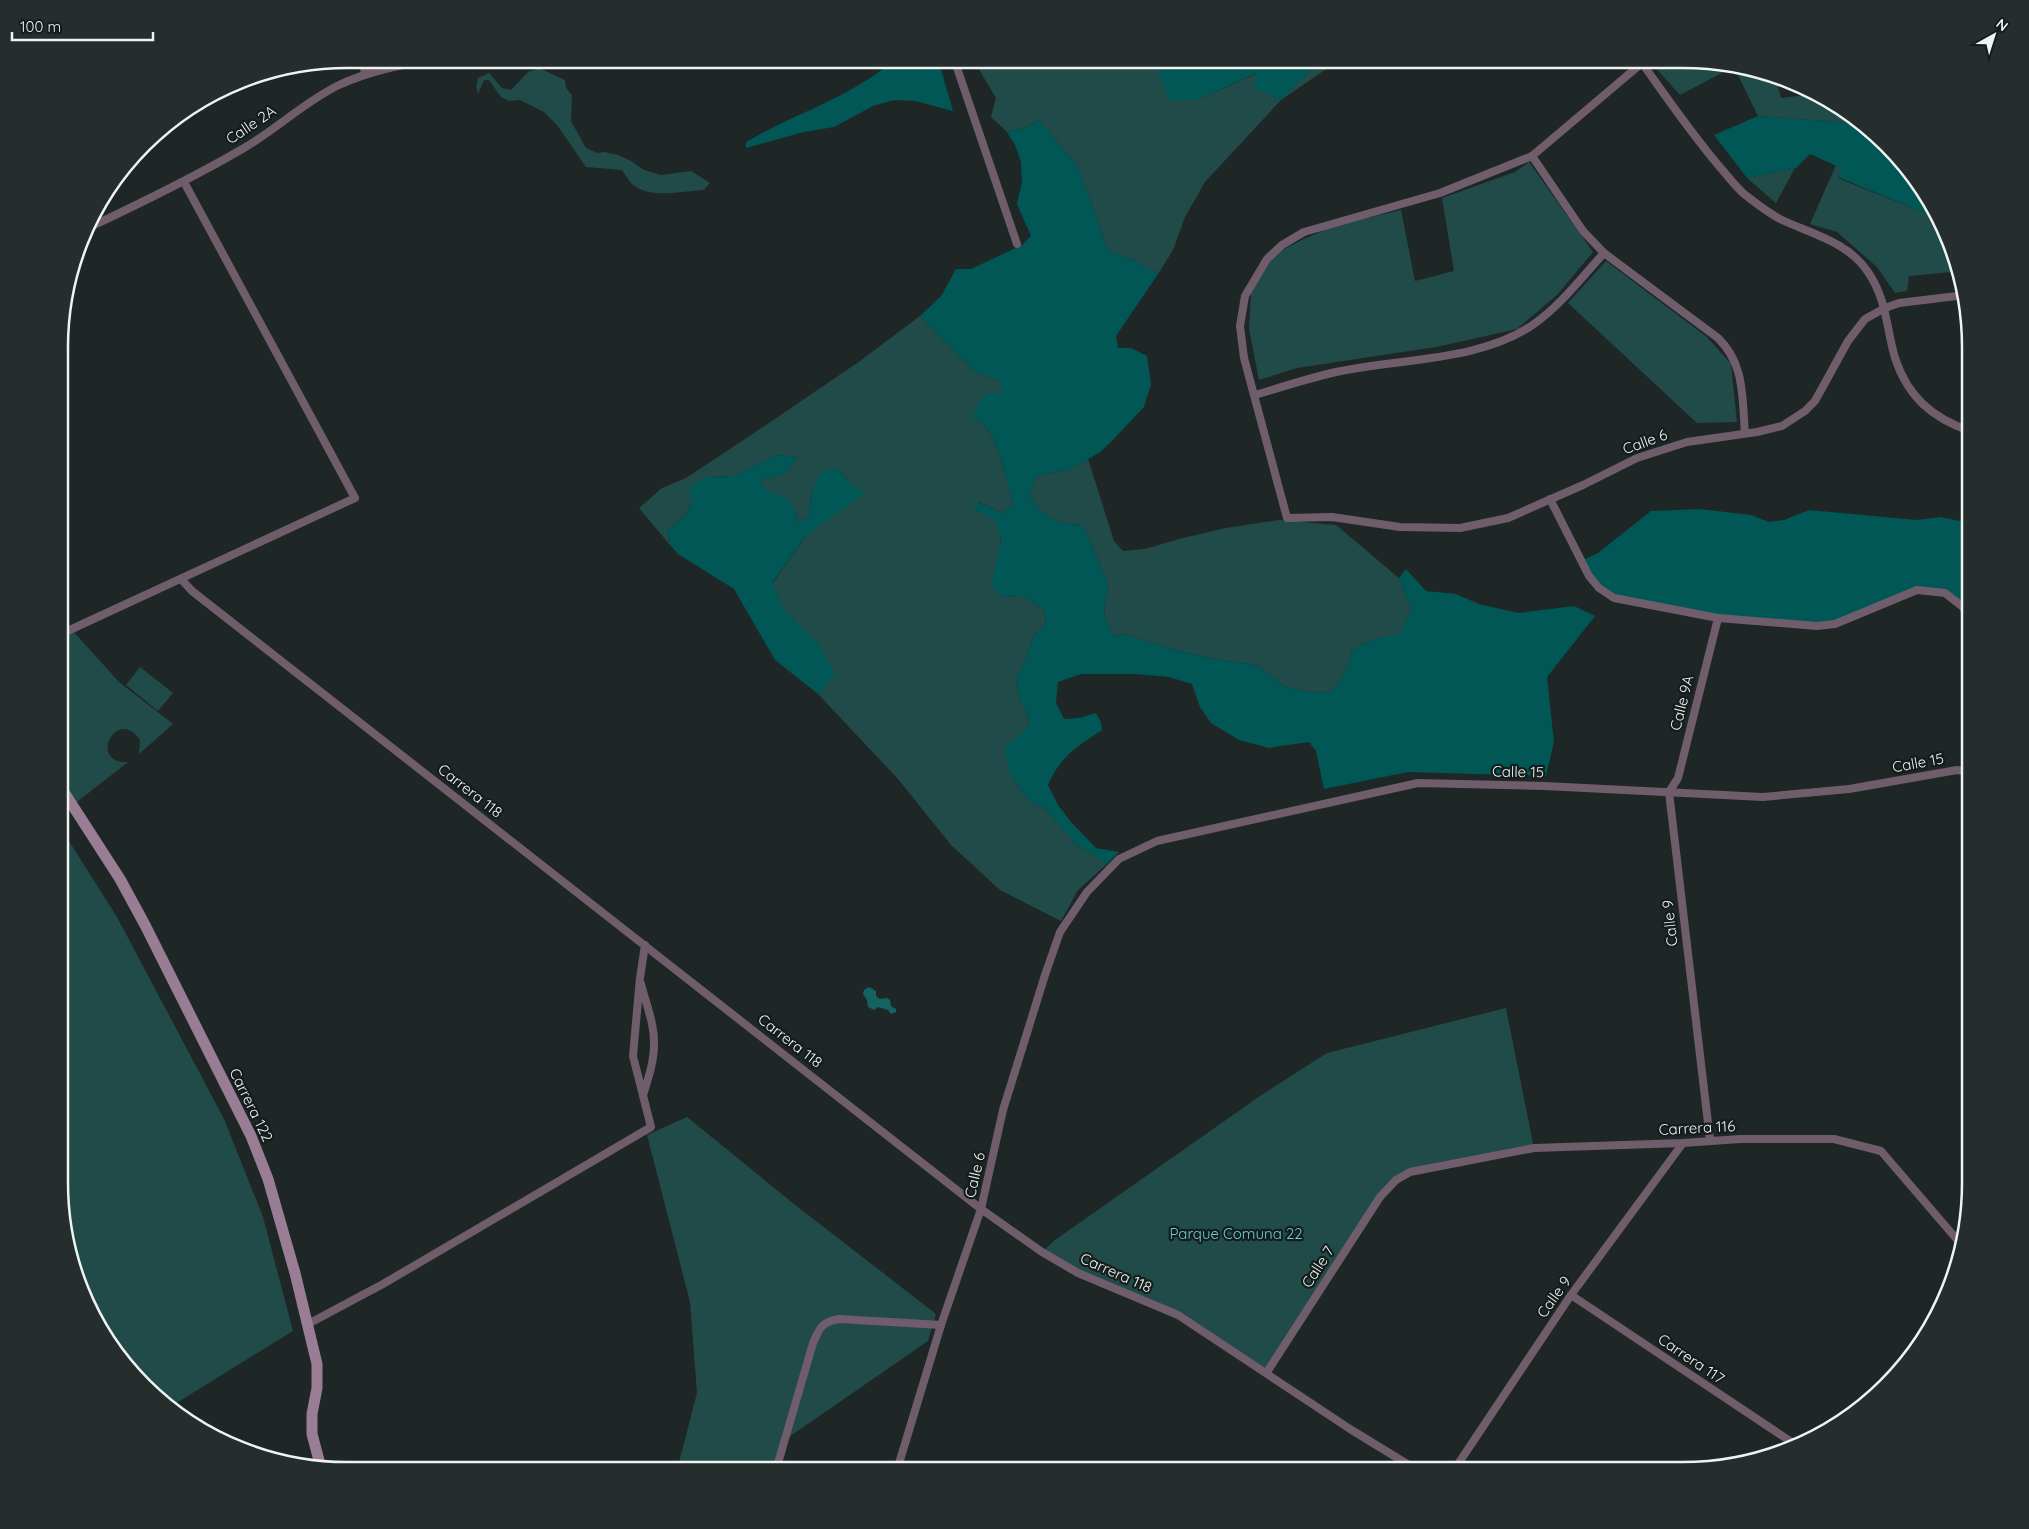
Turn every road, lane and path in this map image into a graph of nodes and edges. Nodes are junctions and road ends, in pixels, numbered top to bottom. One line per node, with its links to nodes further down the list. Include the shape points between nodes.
1 (365, 68): 6 (street)
2 (390, 68): 6 (street, Calle 2A)
3 (957, 68): 10 (street)
4 (1637, 68): 7 (street)
5 (1650, 68): 13 (street, via 1702,146 1742,192 1779,219 1842,247 1868,271)
6 (366, 73): 8 (street, Calle 2A, via 337,86 247,147)
7 (1532, 156): 11 (street, via 1583,232); 14 (street, via 1440,193 1304,232 1282,245 1267,259 1245,296 1240,326 1244,358)
8 (184, 182): 9 (street, Calle 2A); 18 (street, via 355,498)
9 (95, 224)
10 (1017, 244)
11 (1604, 253): 14 (street, via 1566,296 1534,324 1498,344 1336,372); 16 (street, via 1728,347 1738,367)
12 (1957, 296): 13 (street, Calle 6, via 1899,303)
13 (1885, 308): 15 (street, via 1895,357 1913,395 1950,424); 16 (street, Calle 6, via 1865,319 1856,329 1816,401 1805,411 1782,426)
14 (1255, 395): 17 (street, Calle 6, via 1287,518 1332,517 1400,526 1460,528 1508,518)
15 (1962, 428)
16 (1746, 433): 17 (street, Calle 6, via 1687,442 1637,458)
17 (1550, 499): 20 (street, via 1589,576 1599,588 1614,598)
18 (181, 579): 21 (street); 26 (street, Carrera 118, via 200,598)
19 (1962, 605): 20 (street, via 1944,593 1918,590 1836,624 1817,626)
20 (1718, 618): 23 (street, Calle 9A, via 1678,778)
21 (68, 631)
22 (1962, 771): 23 (street, Calle 15, via 1849,789 1762,797)
23 (1669, 792): 25 (street, Calle 15, via 1418,783 1157,841 1119,859); 29 (street, Calle 9)
24 (68, 799): 35 (street, Carrera 122, via 128,894 251,1136 279,1215)
25 (1087, 892): 32 (street, Calle 6, via 1060,932 1045,975 1003,1110)
26 (646, 945): 27 (street); 32 (street, Carrera 118)
27 (640, 978): 28 (street, via 633,1056); 28 (street, via 654,1045)
28 (642, 1097): 35 (street, via 651,1127 383,1284)
29 (1710, 1140): 30 (street, Carrera 116); 33 (street, Carrera 116, via 1834,1139 1881,1151)
30 (1683, 1144): 31 (street, Carrera 116, via 1534,1148 1410,1172); 34 (street, Calle 9)
31 (1396, 1180): 37 (street, Calle 7, via 1380,1197)
32 (981, 1209): 36 (street, Calle 6); 37 (street, Carrera 118, via 1042,1252 1078,1272 1178,1316)
33 (1956, 1238)
34 (1571, 1295): 38 (street, Carrera 117); 43 (street, Calle 9)
35 (308, 1324): 39 (street, Carrera 122, via 317,1364 312,1434)
36 (941, 1324): 40 (street, via 839,1319 826,1322 813,1343); 41 (street, Calle 6)
37 (1266, 1372): 42 (street, Carrera 118)
38 (1789, 1440)
39 (319, 1460)
40 (778, 1462)
41 (900, 1462)
42 (1404, 1462)
43 (1459, 1462)

